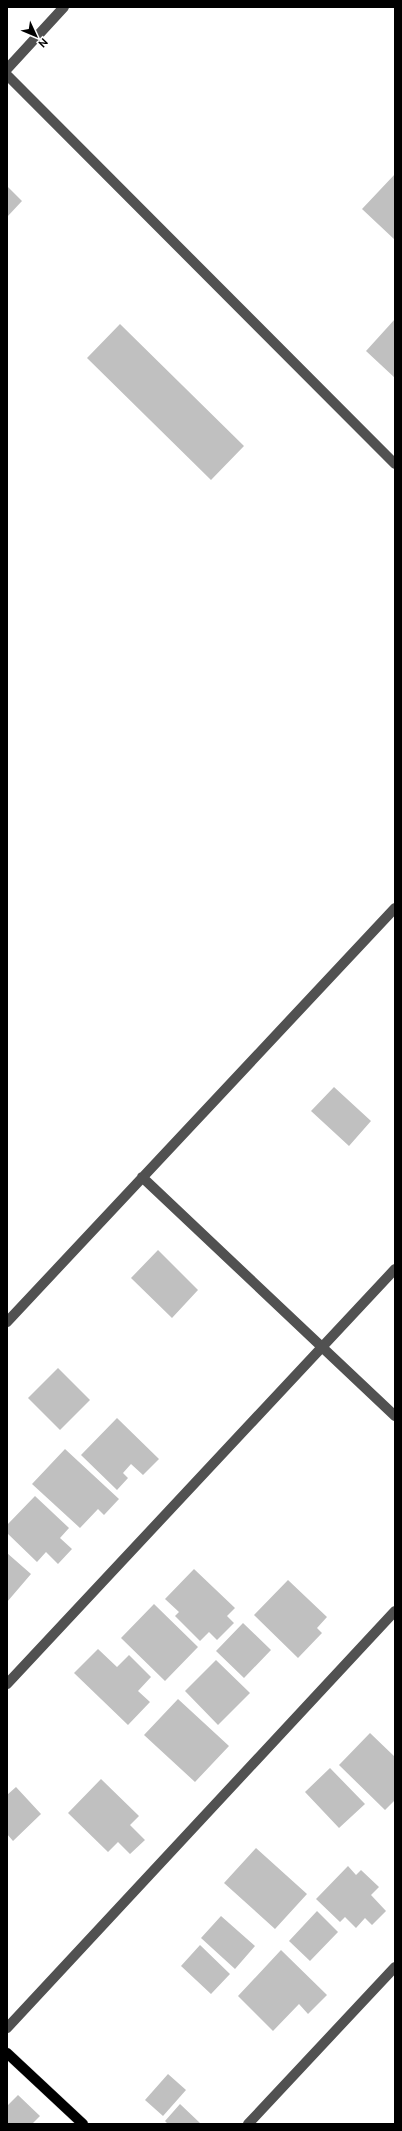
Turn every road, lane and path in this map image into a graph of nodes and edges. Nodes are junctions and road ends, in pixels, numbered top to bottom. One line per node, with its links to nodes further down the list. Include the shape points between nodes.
1 (64, 7): 2 (street)
2 (7, 69)
3 (7, 75): 4 (street)
4 (395, 464)
5 (395, 908): 6 (street)
6 (142, 1177): 8 (street); 9 (street)
7 (395, 1269): 9 (street)
8 (7, 1322)
9 (322, 1346): 10 (street); 12 (street)
10 (395, 1416)
11 (395, 1611): 14 (street)
12 (7, 1684)
13 (395, 1967): 17 (street)
14 (7, 2028)
15 (7, 2053): 16 (main road)
16 (83, 2124)
17 (248, 2124)

